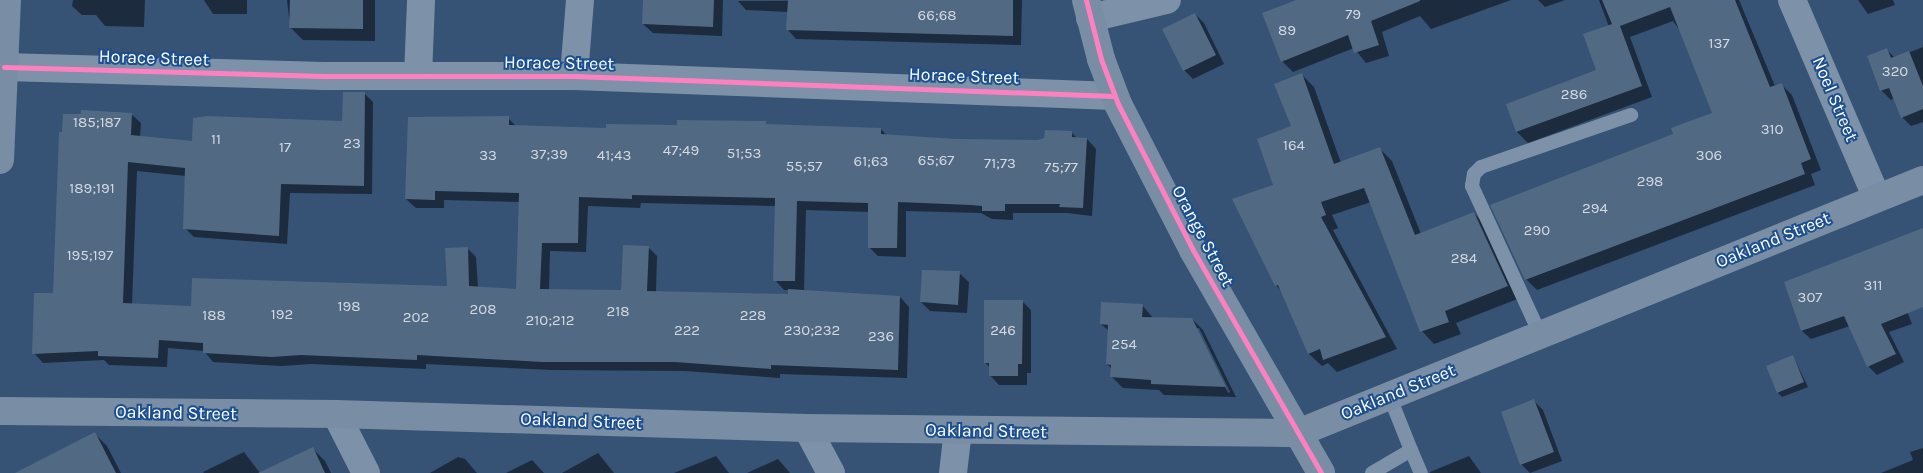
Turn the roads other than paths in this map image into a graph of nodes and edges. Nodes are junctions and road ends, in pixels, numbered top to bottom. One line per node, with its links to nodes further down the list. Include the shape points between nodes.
1 (7, 0): 7 (main road)
2 (421, 0): 8 (street)
3 (580, 0): 9 (street)
4 (1167, 0): 6 (street)
5 (1792, 0): 14 (street, Noel Street)
6 (1088, 9): 10 (main road, Orange Street)
7 (4, 67): 8 (street, Horace Street); 12 (main road)
8 (418, 76): 9 (street, Horace Street)
9 (574, 76): 10 (street, Horace Street)
10 (1114, 96): 21 (main road, Orange Street, via 1193,250)
11 (1630, 115): 15 (lane, via 1481,167 1474,174 1472,186)
12 (0, 160)
13 (1923, 180): 14 (main road, Oakland Street)
14 (1877, 198): 15 (main road, Oakland Street)
15 (1540, 334): 16 (main road, Oakland Street)
16 (1389, 395): 21 (main road, Oakland Street); 22 (lane)
17 (0, 411): 18 (main road, Oakland Street)
18 (336, 414): 19 (main road, Oakland Street); 24 (street)
19 (807, 428): 20 (main road, Oakland Street); 25 (street)
20 (958, 430): 21 (main road, Oakland Street); 26 (street)
21 (1298, 433): 27 (main road, Orange Street)
22 (1411, 450): 23 (lane); 28 (lane)
23 (1376, 472)
24 (366, 473)
25 (831, 473)
26 (954, 473)
27 (1321, 473)
28 (1422, 473)

